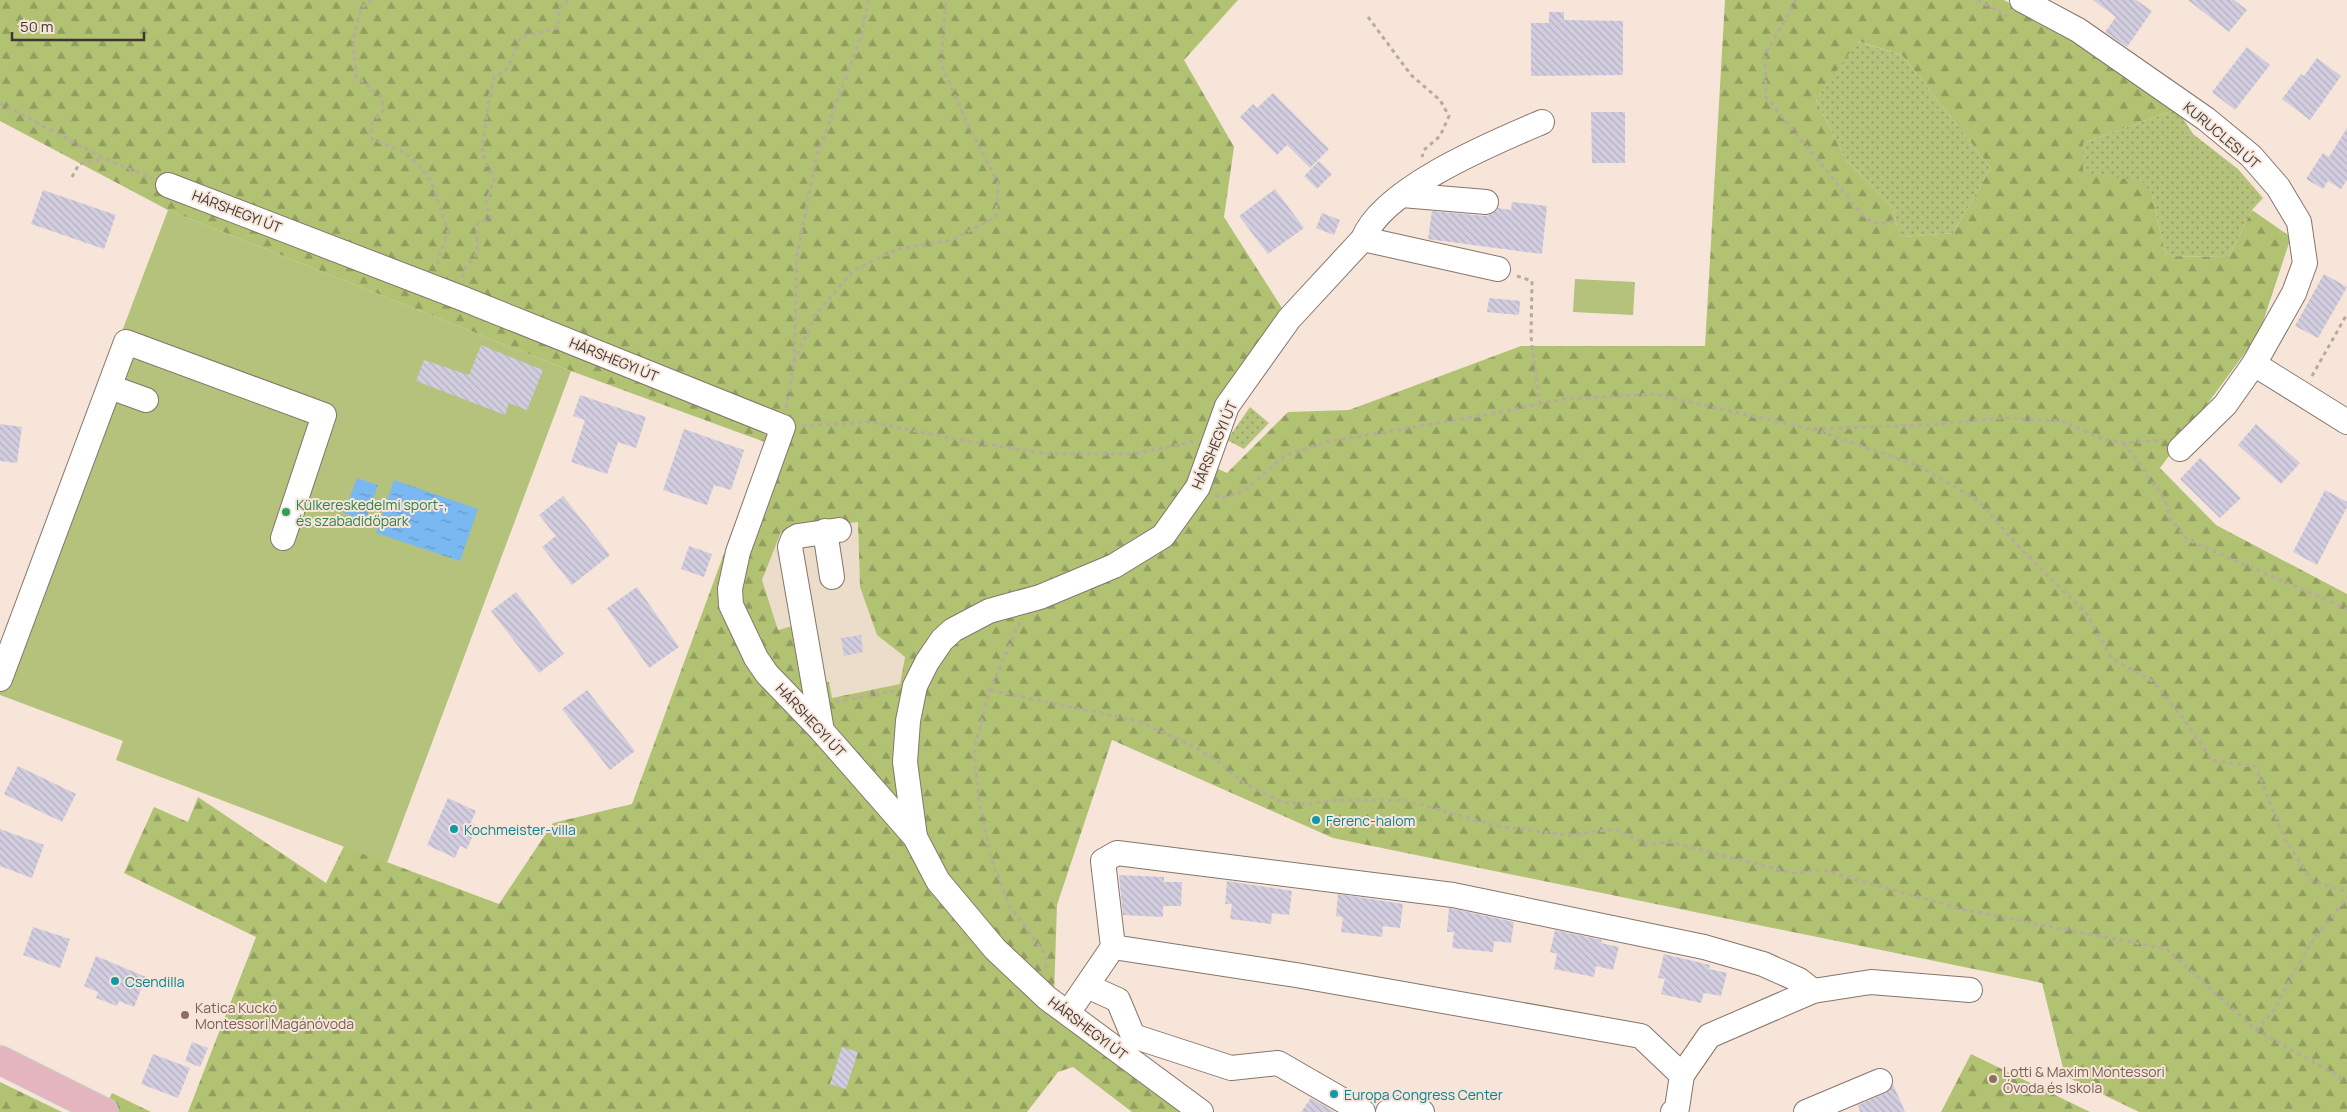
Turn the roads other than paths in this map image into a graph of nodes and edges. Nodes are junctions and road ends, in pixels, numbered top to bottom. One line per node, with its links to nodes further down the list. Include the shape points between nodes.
1 (2022, 0): 8 (street, KURUCLESI ÚT, via 2078,30 2206,119 2252,156 2278,187 2298,222 2305,263 2294,292)
2 (1542, 122): 4 (street, HÁRSHEGYI ÚT, via 1490,144)
3 (168, 185): 16 (street, HÁRSHEGYI ÚT, via 783,427 738,552 730,589 731,605 767,674)
4 (1411, 188): 5 (street); 6 (street, HÁRSHEGYI ÚT, via 1368,226)
5 (1486, 202)
6 (1363, 239): 7 (street); 17 (street, HÁRSHEGYI ÚT, via 1289,319 1227,406 1198,487 1163,536 1114,566 1040,597 988,611 953,630 942,640 915,686 908,721 905,762)
7 (1498, 269)
8 (2254, 364): 11 (street, via 2305,388); 12 (street, KURUCLESI ÚT, via 2226,405)
9 (110, 387): 10 (street); 13 (street, via 126,342 324,415); 15 (street)
10 (146, 400)
11 (2347, 422)
12 (2174, 444)
13 (284, 538)
14 (832, 576): 16 (street, via 832,531 793,538 790,547)
15 (0, 679)
16 (822, 731): 17 (street, HÁRSHEGYI ÚT)
17 (915, 837): 22 (street, HÁRSHEGYI ÚT, via 938,881 995,949 1047,998)
18 (1113, 948): 19 (street); 21 (street, via 1104,861 1117,853 1453,895 1704,947 1763,964 1799,980); 24 (street, via 1296,975 1641,1036)
19 (1086, 986): 22 (street); 28 (street, via 1118,1000 1133,1036 1231,1068 1278,1063)
20 (1970, 990): 21 (street, via 1871,982)
21 (1813, 991): 24 (street, via 1709,1036)
22 (1068, 1013): 27 (street, HÁRSHEGYI ÚT)
23 (0, 1060): 26 (main road)
24 (1682, 1075): 31 (street, via 1678,1108)
25 (1880, 1081): 32 (street)
26 (104, 1112)
27 (1201, 1112)
28 (1363, 1112)
29 (1388, 1112): 30 (street, via 1406,1106)
30 (1422, 1112)
31 (1673, 1112)
32 (1806, 1112)

